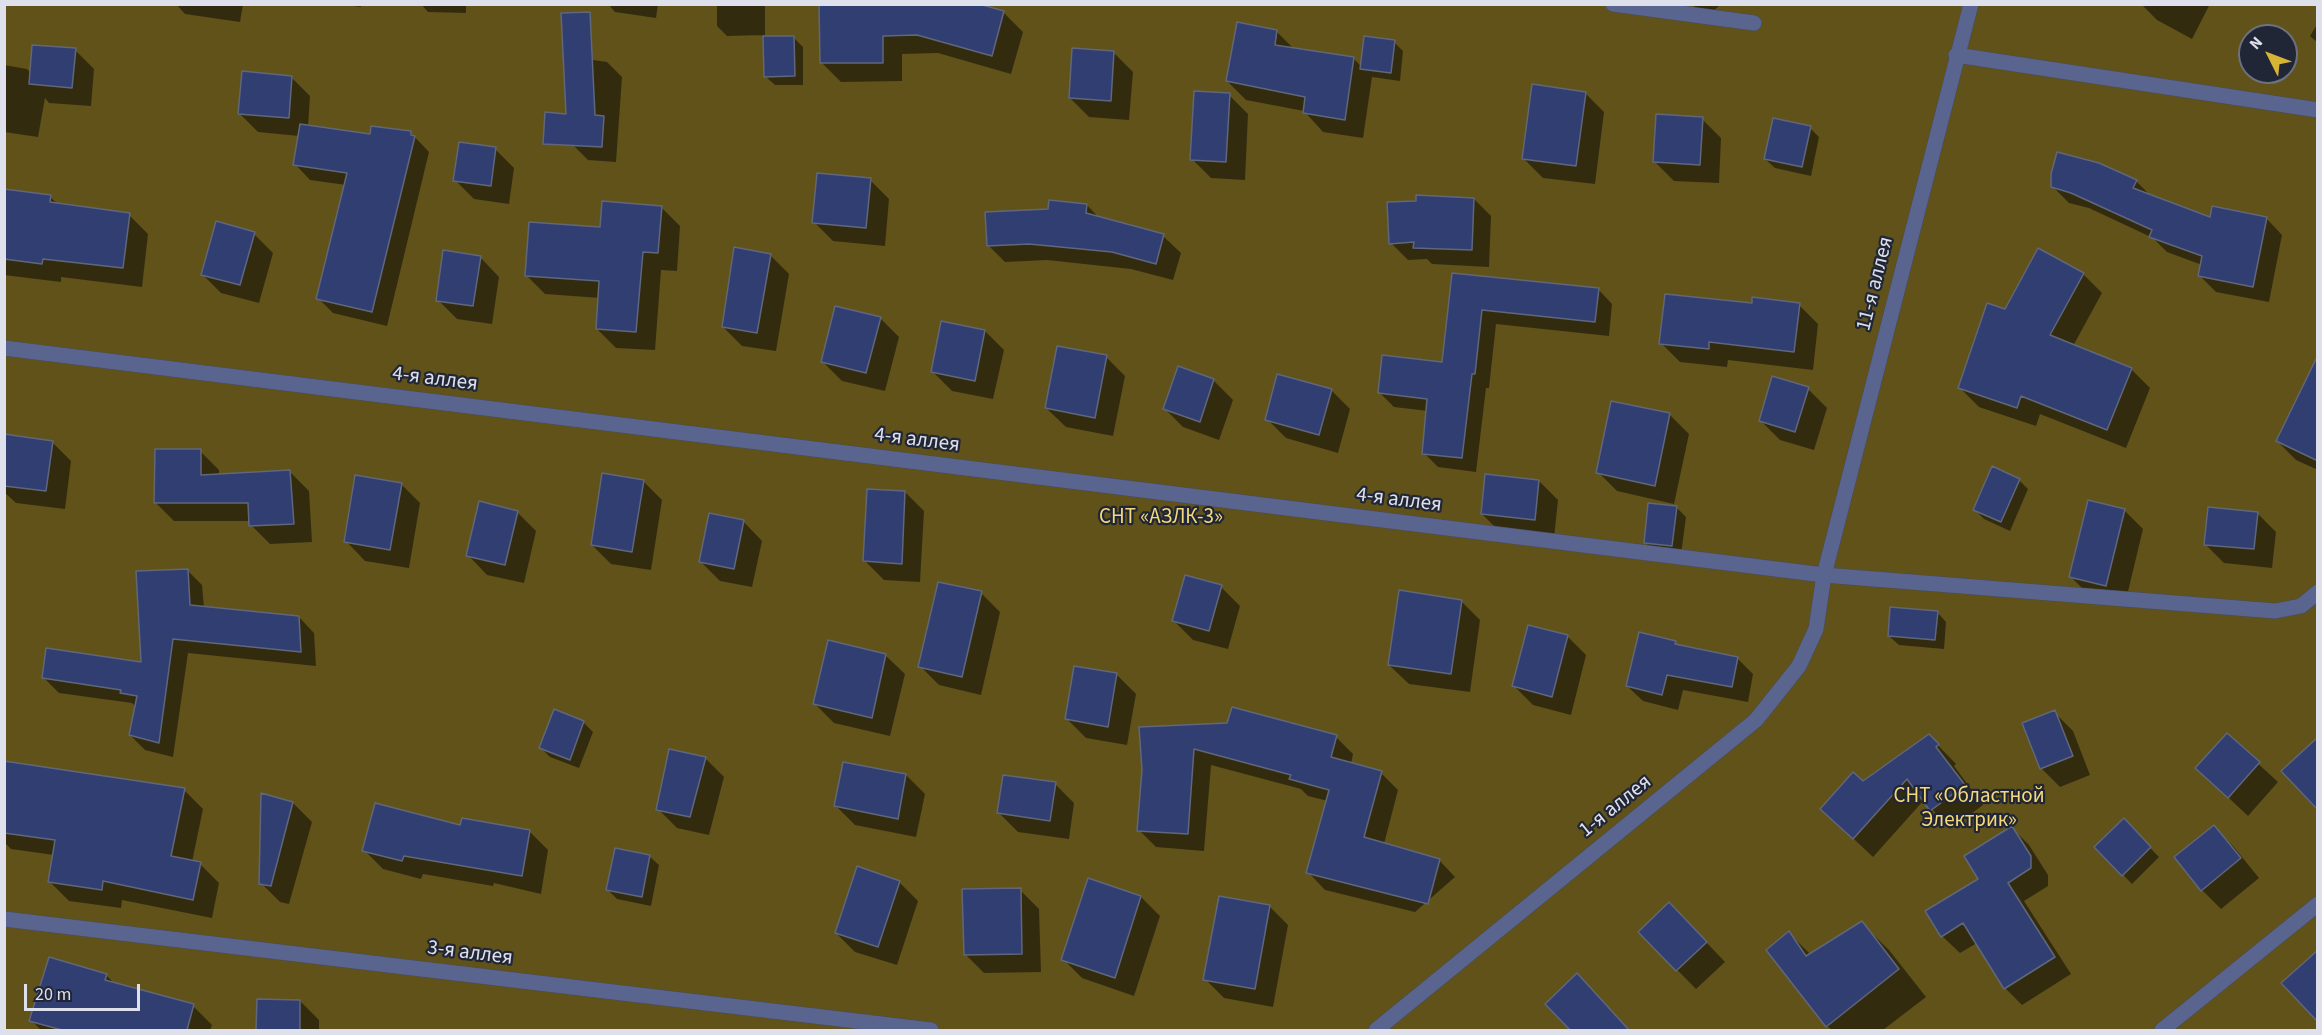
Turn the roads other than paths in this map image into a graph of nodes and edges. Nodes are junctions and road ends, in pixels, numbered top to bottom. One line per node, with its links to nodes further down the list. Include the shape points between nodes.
1 (1613, 4): 3 (street)
2 (1971, 4): 4 (street, 11-я аллея)
3 (1754, 23)
4 (1956, 55): 5 (street); 7 (street, 11-я аллея)
5 (2318, 110)
6 (4, 348): 7 (street, 4-я аллея)
7 (1824, 575): 8 (street, 4-я аллея, via 2275,611 2301,606); 12 (street, 1-я аллея, via 1816,629 1799,666 1756,720)
8 (2318, 592)
9 (2318, 904): 13 (street)
10 (4, 919): 11 (street, 3-я аллея)
11 (931, 1030)
12 (1376, 1030)
13 (2162, 1030)

